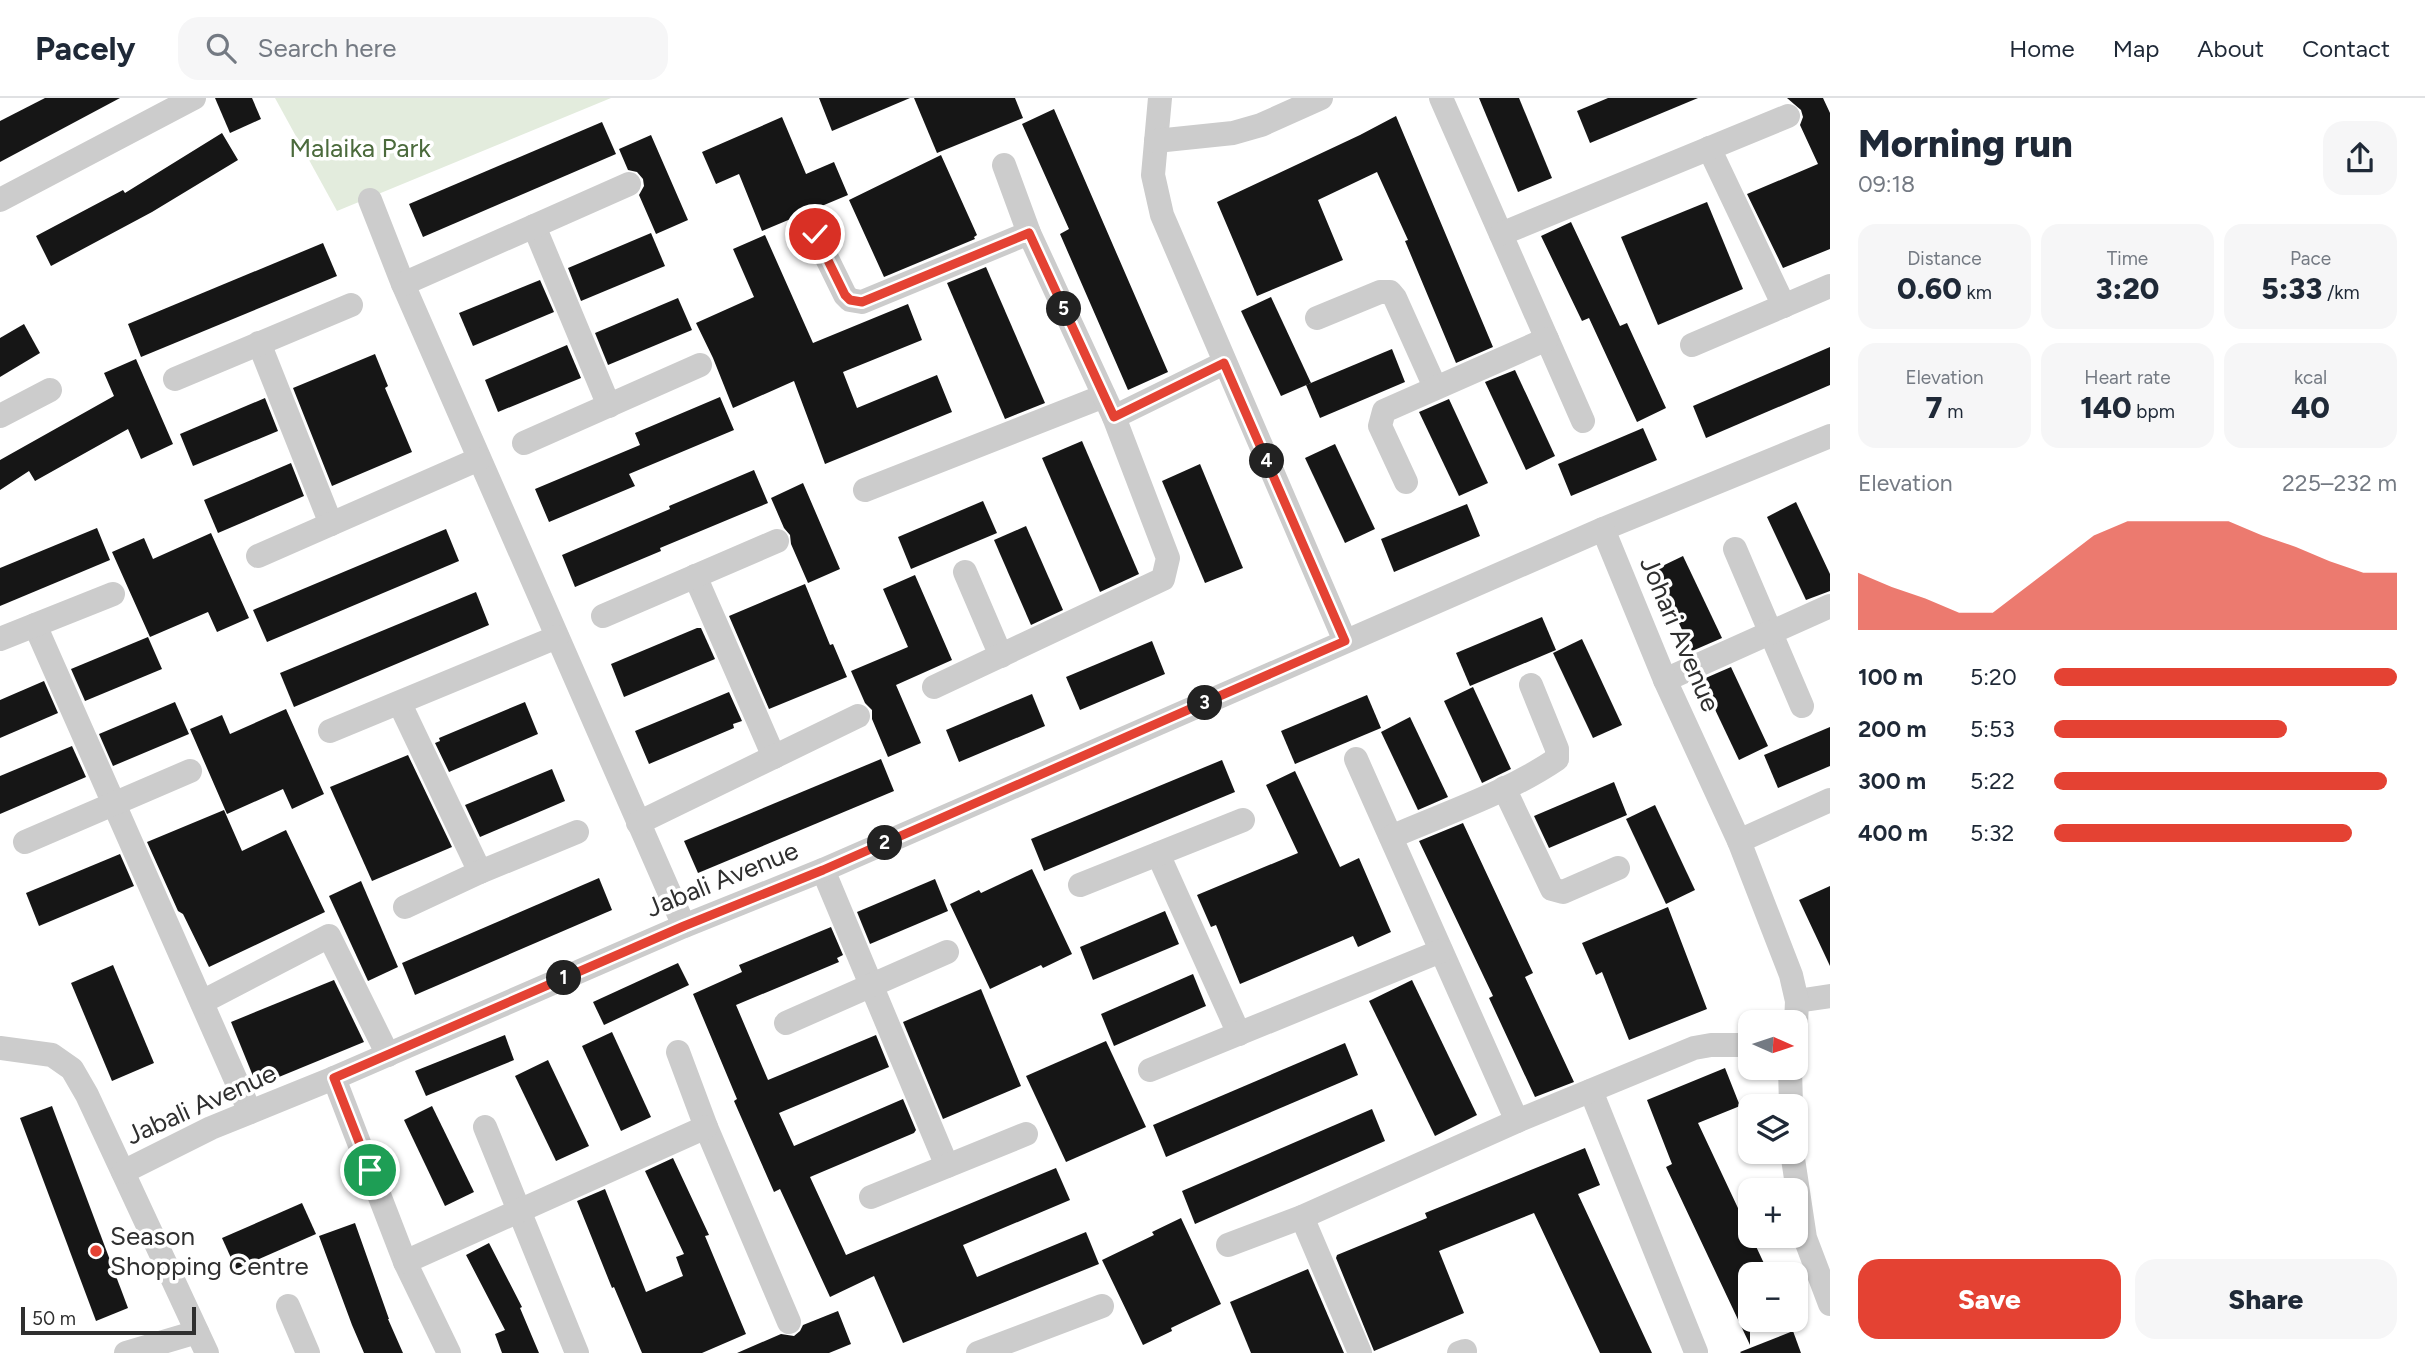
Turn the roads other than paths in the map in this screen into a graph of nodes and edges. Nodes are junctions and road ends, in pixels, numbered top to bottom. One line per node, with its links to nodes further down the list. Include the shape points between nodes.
1 (194, 98): 10 (street)
2 (1160, 98): 6 (street)
3 (1321, 98): 6 (street, via 1233,133)
4 (1441, 98): 14 (street)
5 (1788, 116): 7 (street)
6 (1156, 141): 24 (street, via 1153,175 1160,208)
7 (1709, 148): 14 (street); 19 (street)
8 (1004, 165): 13 (street)
9 (629, 184): 12 (street)
10 (1, 197)
11 (369, 200): 16 (street)
12 (534, 226): 16 (street); 29 (street)
13 (1029, 233): 15 (street, via 862,302 845,295); 30 (street)
14 (1501, 233): 21 (street)
15 (815, 234)
16 (402, 284): 35 (street)
17 (1830, 286): 19 (street)
18 (351, 305): 22 (street)
19 (1784, 306): 23 (street)
20 (1317, 318): 27 (street, via 1390,292)
21 (1547, 339): 27 (street); 32 (street)
22 (259, 343): 26 (street); 38 (street)
23 (1692, 345)
24 (1224, 363): 30 (street); 52 (street)
25 (700, 365): 29 (street)
26 (176, 379)
27 (1436, 387): 36 (street, via 1381,416 1381,426)
28 (50, 390): 31 (street)
29 (609, 406): 34 (street)
30 (1109, 407): 37 (street); 53 (street, via 1168,558 1163,579)
31 (0, 416)
32 (1583, 421)
33 (1830, 436): 39 (street)
34 (524, 443)
35 (479, 459): 38 (street); 50 (street)
36 (1406, 482)
37 (864, 490)
38 (331, 524): 42 (street)
39 (1603, 529): 52 (street); 54 (street, Johari Avenue)
40 (777, 541): 44 (street)
41 (1735, 549): 49 (street)
42 (258, 556)
43 (965, 572): 53 (street)
44 (695, 576): 47 (street); 61 (street)
45 (113, 594): 48 (street)
46 (1830, 606): 49 (street)
47 (603, 617)
48 (36, 625): 51 (street); 66 (street)
49 (1771, 633): 54 (street); 58 (street)
50 (557, 637): 57 (street); 68 (street)
51 (0, 639)
52 (1345, 641): 75 (street, Jabali Avenue)
53 (1002, 656): 56 (street)
54 (1665, 680): 71 (street, Johari Avenue)
55 (1531, 685): 64 (street, via 1557,759)
56 (934, 687)
57 (400, 704): 60 (street); 76 (street)
58 (1802, 706)
59 (858, 716): 61 (street)
60 (330, 731)
61 (774, 757): 68 (street)
62 (1356, 759): 70 (street)
63 (190, 771): 66 (street)
64 (1504, 788): 70 (street); 74 (street, via 1552,889 1563,892)
65 (1830, 800): 71 (street)
66 (114, 803): 72 (street); 84 (street)
67 (1243, 820): 73 (street)
68 (639, 823): 79 (street)
69 (577, 832): 76 (street)
70 (1391, 837): 80 (street)
71 (1739, 841): 85 (street, Johari Avenue, via 1791,975)
72 (25, 842)
73 (1158, 854): 77 (street); 88 (street)
74 (1618, 868)
75 (823, 870): 79 (street, Jabali Avenue); 82 (street)
76 (480, 872): 78 (street)
77 (1080, 885)
78 (405, 907)
79 (684, 926): 92 (street, Jabali Avenue)
80 (1441, 951): 88 (street); 97 (street)
81 (947, 952): 82 (street)
82 (871, 986): 87 (street); 102 (street)
83 (1830, 996): 86 (street)
84 (202, 1002): 92 (street, via 329,936); 96 (street)
85 (1796, 1010)
86 (1802, 1010)
87 (786, 1023)
88 (1239, 1034): 93 (street)
89 (1738, 1045): 95 (street, via 1694,1048)
90 (0, 1048): 103 (street, via 52,1055 72,1069)
91 (677, 1052): 99 (street)
92 (388, 1055): 94 (street, Jabali Avenue)
93 (1150, 1070)
94 (334, 1078): 96 (street, Jabali Avenue); 108 (street)
95 (1591, 1091): 97 (street); 115 (street)
96 (250, 1112): 103 (street, Jabali Avenue)
97 (1517, 1121): 106 (street)
98 (485, 1127): 105 (street)
99 (706, 1127): 105 (street); 112 (street)
100 (1026, 1134): 102 (street)
101 (1794, 1164): 109 (street, via 1805,1238)
102 (947, 1166): 104 (street)
103 (123, 1172): 113 (street)
104 (871, 1197)
105 (521, 1210): 108 (street); 119 (street)
106 (1302, 1217): 107 (street); 121 (street)
107 (1228, 1245)
108 (405, 1262): 118 (street)
109 (1830, 1304)
110 (288, 1306): 117 (street)
111 (1102, 1306): 114 (street)
112 (789, 1322)
113 (202, 1342): 116 (street)
114 (1028, 1345): 120 (street)
115 (1696, 1352)
116 (126, 1353)
117 (308, 1353)
118 (449, 1353)
119 (577, 1353)
120 (978, 1353)
121 (1360, 1353)

